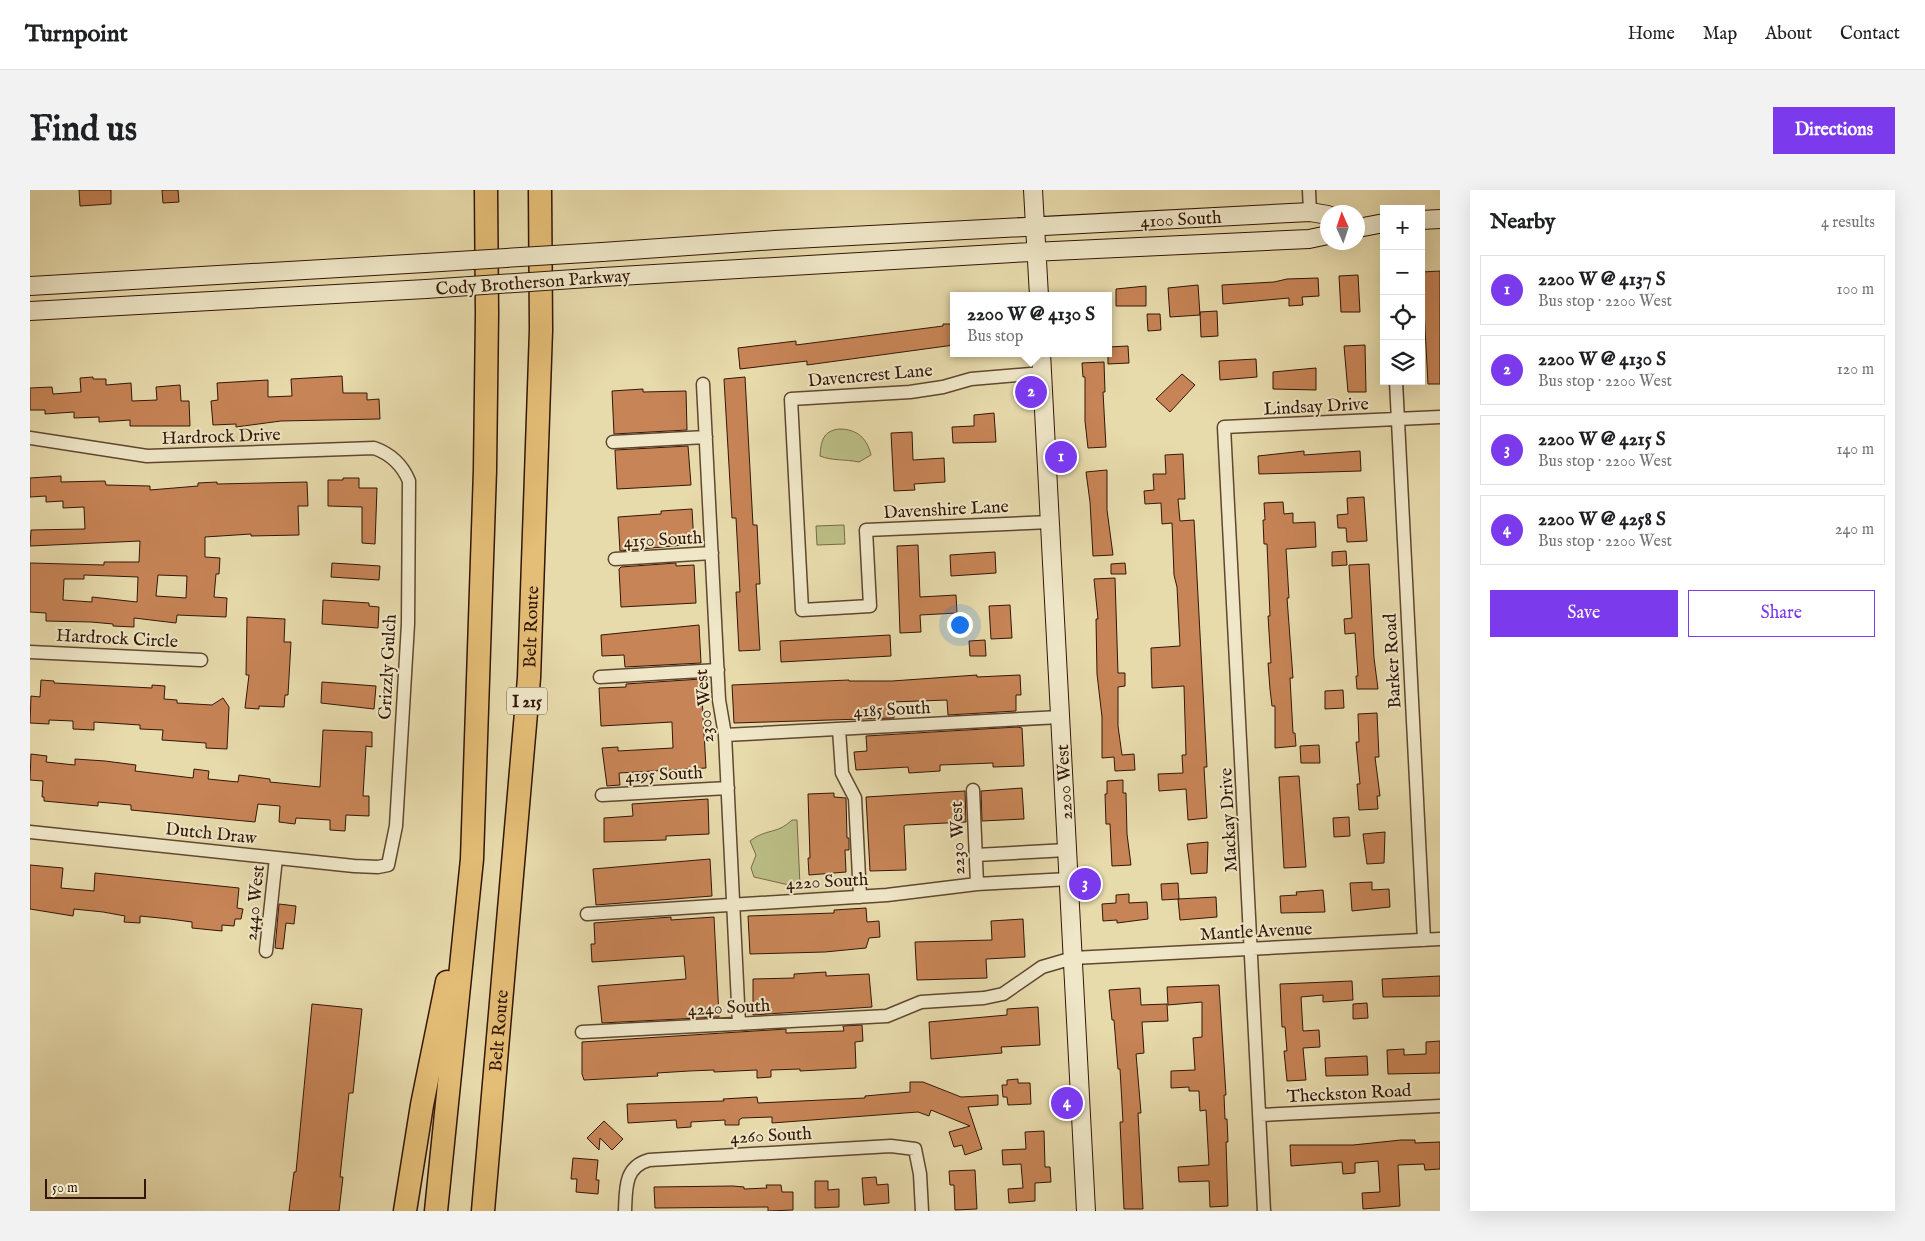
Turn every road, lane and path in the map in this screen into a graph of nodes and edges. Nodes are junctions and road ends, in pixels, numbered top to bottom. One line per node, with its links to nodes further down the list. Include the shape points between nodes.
1 (486, 190): 47 (highway, via 485,470)
2 (540, 190): 66 (highway, Belt Route / I 215, via 541,330 529,678)
3 (1033, 190): 11 (main road)
4 (1309, 190): 5 (street)
5 (1319, 214): 11 (main road, 4100 South)
6 (1365, 219): 9 (main road)
7 (1440, 219): 8 (main road)
8 (1425, 220)
9 (1380, 221)
10 (1380, 223): 12 (main road)
11 (1035, 226): 14 (main road); 15 (main road, Cody Brotherson Parkway, bridge)
12 (1365, 226)
13 (1320, 237): 14 (main road, 4100 South)
14 (1036, 252): 16 (main road); 17 (main road, Cody Brotherson Parkway, bridge)
15 (30, 286)
16 (1039, 292)
17 (30, 311)
18 (1041, 357): 19 (main road, 2200 West)
19 (1042, 373): 29 (main road, 2200 West); 32 (street, Davencrest Lane, via 971,378 910,392 791,399)
20 (703, 384): 25 (street, 2300 West)
21 (1396, 385): 23 (street, Barker Road)
22 (1440, 417): 23 (street, Lindsay Drive)
23 (1398, 419): 24 (street, Lindsay Drive); 55 (street, Barker Road)
24 (1224, 427): 56 (street, Mackay Drive)
25 (706, 437): 27 (street); 30 (street, 2300 West)
26 (30, 438): 28 (street, Hardrock Drive, via 147,456 364,447 386,452)
27 (613, 442)
28 (405, 471): 48 (street, Grizzly Gulch, via 410,492 408,624 396,826)
29 (1050, 522): 32 (street, Davenshire Lane, via 866,530 870,606); 37 (main road, 2200 West)
30 (712, 553): 31 (street, 4150 South); 35 (street, 2300 West)
31 (615, 559)
32 (802, 610)
33 (30, 652): 34 (street, Hardrock Circle)
34 (201, 660)
35 (718, 670): 36 (street); 39 (street, 2300 West)
36 (600, 677)
37 (1060, 717): 38 (street, 4185 South); 44 (main road, 2200 West)
38 (839, 729): 39 (street, 4185 South); 51 (street, via 842,773 855,798)
39 (725, 736): 40 (street, 2300 West)
40 (728, 788): 42 (street, 4195 South); 52 (street, 2300 West)
41 (973, 790): 45 (street, 2230 West)
42 (602, 795)
43 (30, 832): 46 (street, Dutch Draw)
44 (1067, 850): 45 (street); 49 (main road, 2200 West)
45 (976, 855): 50 (street, 2230 West)
46 (276, 858): 48 (street, Dutch Draw, via 354,866); 57 (street, 2440 West)
47 (472, 859): 64 (highway, via 422,1105); 65 (highway)
48 (388, 865)
49 (1068, 879): 50 (street, 4220 South); 58 (main road, 2200 West)
50 (977, 884): 51 (street, 4220 South)
51 (860, 897): 52 (street, 4220 South)
52 (733, 904): 53 (street, 4220 South); 60 (street, 2300 West)
53 (587, 914)
54 (1440, 939): 55 (street, Mantle Avenue)
55 (1424, 940): 56 (street, Mantle Avenue)
56 (1252, 948): 58 (street, Mantle Avenue); 63 (street, Mackay Drive)
57 (266, 951)
58 (1073, 958): 59 (street, Mantle Avenue, via 1042,967 1003,994 922,1002); 69 (main road, 2200 West)
59 (878, 1017): 60 (street, 4240 South)
60 (739, 1024): 61 (street, 4240 South)
61 (582, 1032)
62 (1440, 1106): 63 (street, Theckston Road)
63 (1260, 1115): 70 (street, Mackay Drive)
64 (405, 1211)
65 (436, 1211)
66 (483, 1211)
67 (625, 1211): 68 (street, 4260 South, via 627,1184 632,1169 640,1162 891,1146 915,1149)
68 (922, 1211)
69 (1086, 1211)
70 (1264, 1211)

